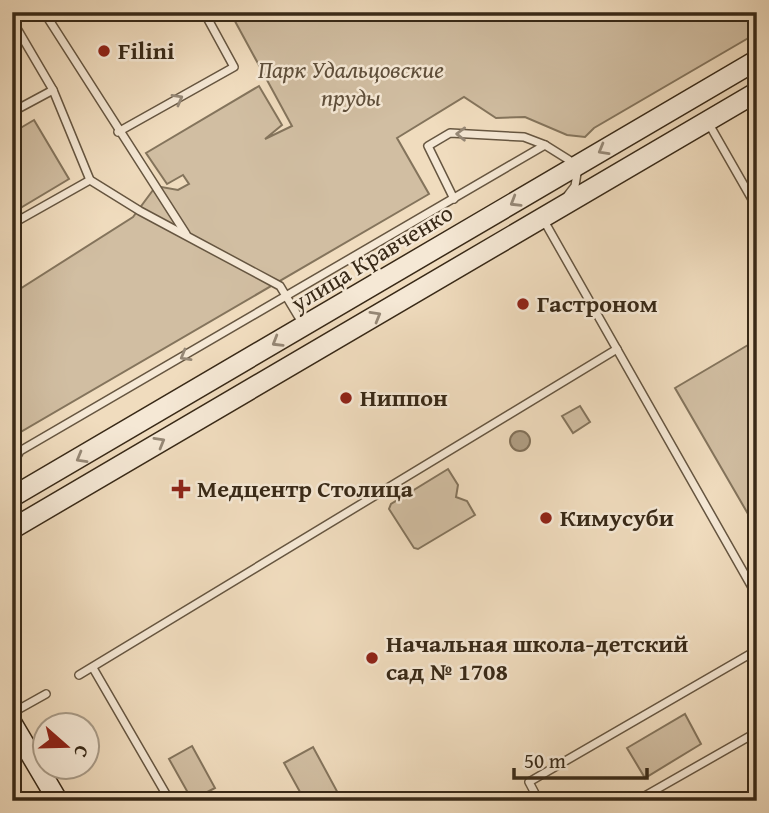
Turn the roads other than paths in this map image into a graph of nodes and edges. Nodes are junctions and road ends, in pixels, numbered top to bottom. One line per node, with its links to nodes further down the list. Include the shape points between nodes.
1 (44, 12): 10 (lane)
2 (204, 12): 10 (lane, one-way to 2, via 234,67)
3 (12, 20): 6 (lane)
4 (757, 60): 5 (street, улица Кравченко)
5 (708, 88): 12 (street, via 645,135 639,147); 13 (street, улица Кравченко, one-way to 13)
6 (53, 90): 8 (lane); 14 (lane)
7 (757, 92): 9 (street, улица Кравченко)
8 (12, 112)
9 (707, 120): 12 (street, улица Кравченко); 16 (lane)
10 (118, 132): 20 (lane)
11 (545, 145): 13 (lane); 15 (lane); 15 (lane, one-way to 15, via 524,136 450,133 428,146)
12 (642, 158): 17 (street, улица Кравченко)
13 (574, 167): 19 (lane, via 577,179 568,195); 22 (street, улица Кравченко, one-way to 22)
14 (90, 180): 18 (lane); 20 (lane)
15 (454, 199): 21 (lane)
16 (757, 208)
17 (542, 218): 19 (street, улица Кравченко); 23 (lane)
18 (12, 224)
19 (517, 233): 26 (street, улица Кравченко, one-way to 19)
20 (186, 235): 21 (lane, via 280,286)
21 (287, 298): 22 (lane); 24 (lane, one-way to 24, via 20,451)
22 (304, 326): 25 (street, улица Кравченко, one-way to 25)
23 (617, 349): 27 (lane); 29 (lane)
24 (12, 465)
25 (12, 497)
26 (12, 528)
27 (757, 596)
28 (757, 650): 37 (lane, via 529,782)
29 (93, 667): 30 (lane); 36 (lane)
30 (79, 675)
31 (46, 694): 32 (lane)
32 (12, 713)
33 (12, 723): 35 (street)
34 (757, 732): 38 (lane)
35 (58, 801)
36 (170, 801)
37 (540, 801)
38 (636, 801)

